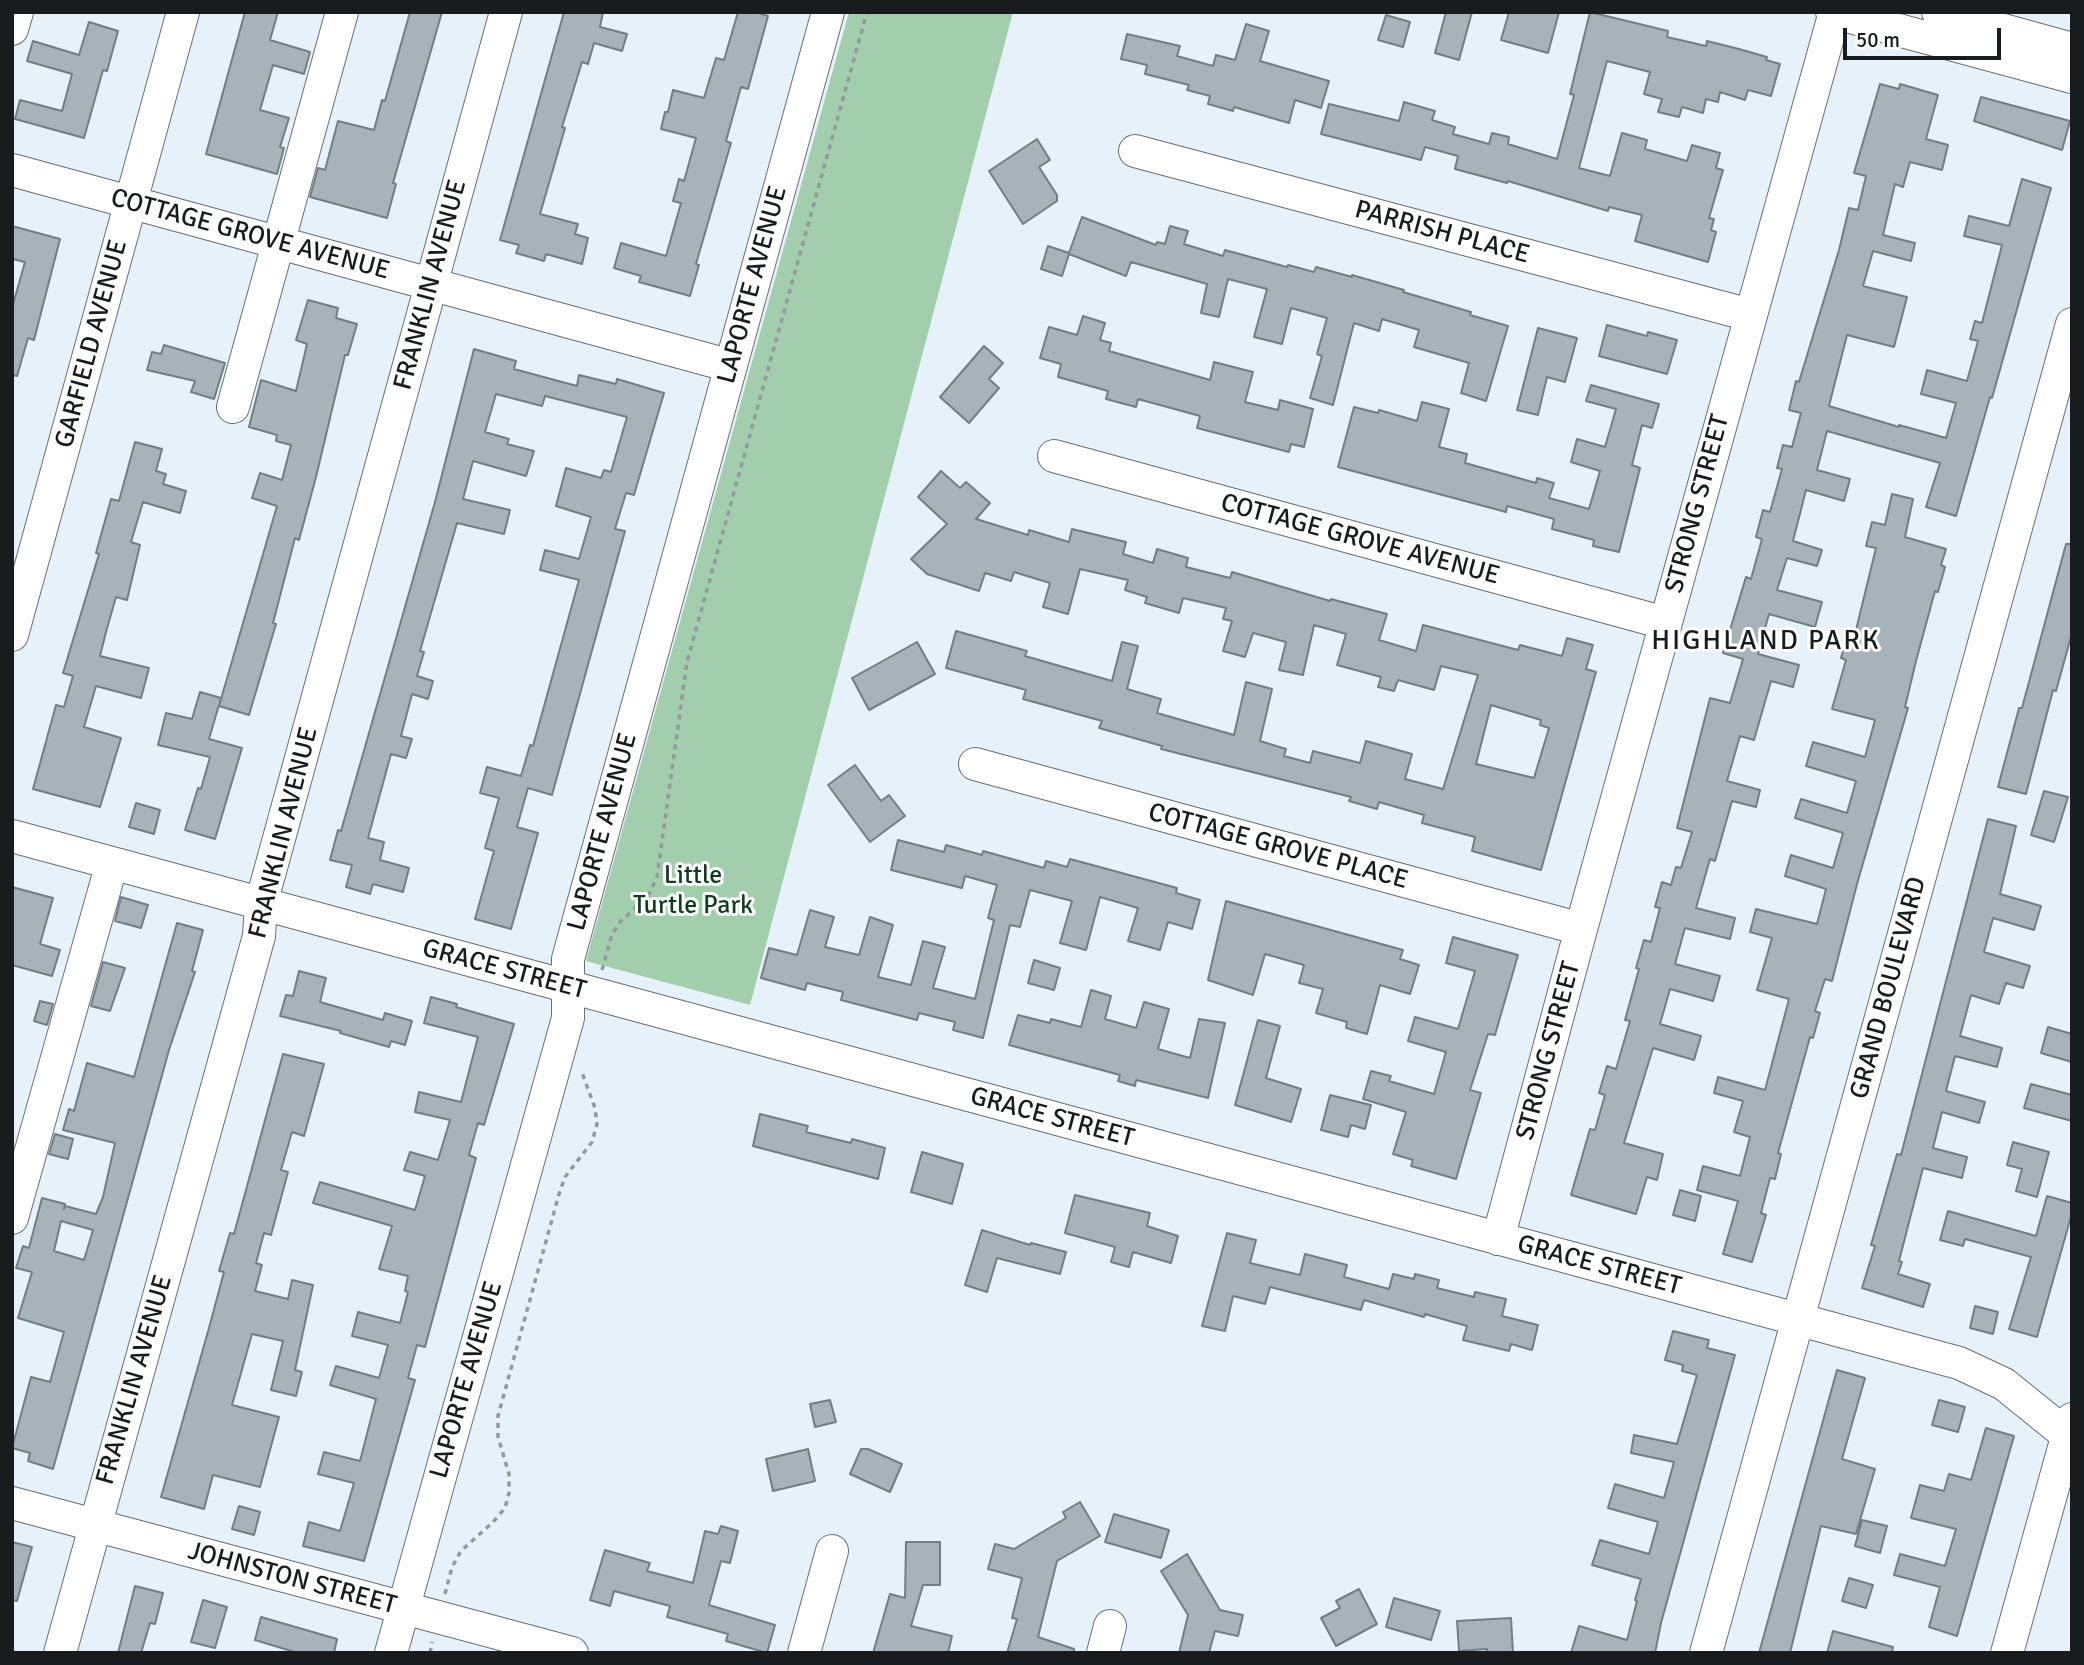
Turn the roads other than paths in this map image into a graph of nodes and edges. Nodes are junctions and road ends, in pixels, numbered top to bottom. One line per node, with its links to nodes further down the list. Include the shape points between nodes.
1 (16, 12): 8 (street)
2 (183, 12): 13 (street, GARFIELD AVENUE)
3 (342, 12): 14 (street)
4 (506, 12): 15 (street, FRANKLIN AVENUE)
5 (828, 12): 18 (street, LAPORTE AVENUE)
6 (1834, 12): 10 (street); 16 (street, STRONG STREET)
7 (1938, 12): 9 (street)
8 (12, 29)
9 (2072, 48)
10 (2072, 76)
11 (1135, 151): 16 (street, PARRISH PLACE)
12 (12, 170): 13 (street, COTTAGE GROVE AVENUE)
13 (131, 202): 14 (street, COTTAGE GROVE AVENUE); 22 (street, GARFIELD AVENUE)
14 (278, 243): 15 (street, COTTAGE GROVE AVENUE); 19 (street)
15 (431, 285): 18 (street, COTTAGE GROVE AVENUE); 26 (street, FRANKLIN AVENUE)
16 (1750, 315): 21 (street, STRONG STREET)
17 (2072, 324): 31 (street, GRAND BOULEVARD)
18 (730, 366): 28 (street, LAPORTE AVENUE, via 568,959)
19 (233, 407)
20 (1054, 456): 21 (street, COTTAGE GROVE AVENUE)
21 (1665, 623): 27 (street, STRONG STREET)
22 (12, 635)
23 (975, 764): 27 (street, COTTAGE GROVE PLACE)
24 (12, 836): 25 (street, GRACE STREET)
25 (112, 863): 26 (street, GRACE STREET); 29 (street)
26 (261, 904): 28 (street, GRACE STREET); 34 (street, FRANKLIN AVENUE, via 259,936)
27 (1581, 929): 30 (street, STRONG STREET)
28 (582, 991): 30 (street, GRACE STREET); 36 (street, LAPORTE AVENUE, via 568,1018)
29 (12, 1218)
30 (1498, 1239): 31 (street, GRACE STREET)
31 (1798, 1318): 32 (street, GRACE STREET, via 1959,1363 2004,1384); 41 (street, GRAND BOULEVARD)
32 (2070, 1431): 42 (street)
33 (12, 1503): 34 (street, JOHNSTON STREET)
34 (95, 1526): 36 (street, JOHNSTON STREET); 37 (street, FRANKLIN AVENUE)
35 (832, 1551): 40 (street)
36 (403, 1609): 38 (street, LAPORTE AVENUE); 39 (street, JOHNSTON STREET)
37 (60, 1653)
38 (391, 1653)
39 (572, 1653)
40 (804, 1653)
41 (1706, 1653)
42 (2007, 1653)

